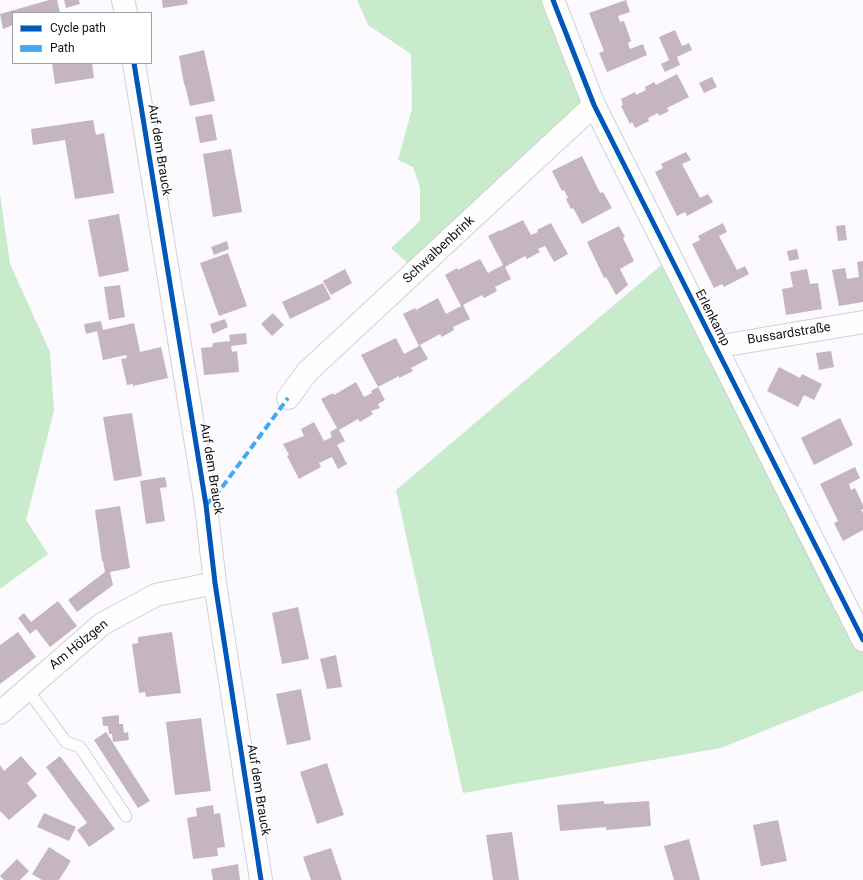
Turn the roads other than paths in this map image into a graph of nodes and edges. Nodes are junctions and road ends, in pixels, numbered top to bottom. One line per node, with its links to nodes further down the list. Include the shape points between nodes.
1 (123, 0): 3 (street)
2 (553, 0): 5 (street, Erlenkamp)
3 (126, 12)
4 (134, 64): 9 (street, Auf dem Brauck, via 206,505)
5 (594, 105): 7 (street, Erlenkamp); 8 (street, Schwalbenbrink, via 307,372)
6 (863, 322): 7 (street, Bussardstraße)
7 (715, 347): 10 (street, Erlenkamp)
8 (288, 398)
9 (215, 583): 11 (street, Am Hölzgen, via 156,595 102,624); 14 (street, Auf dem Brauck)
10 (863, 640)
11 (27, 689): 12 (street, Am Hölzgen); 13 (lane, via 66,742 80,747)
12 (0, 713)
13 (126, 816)
14 (261, 880)

